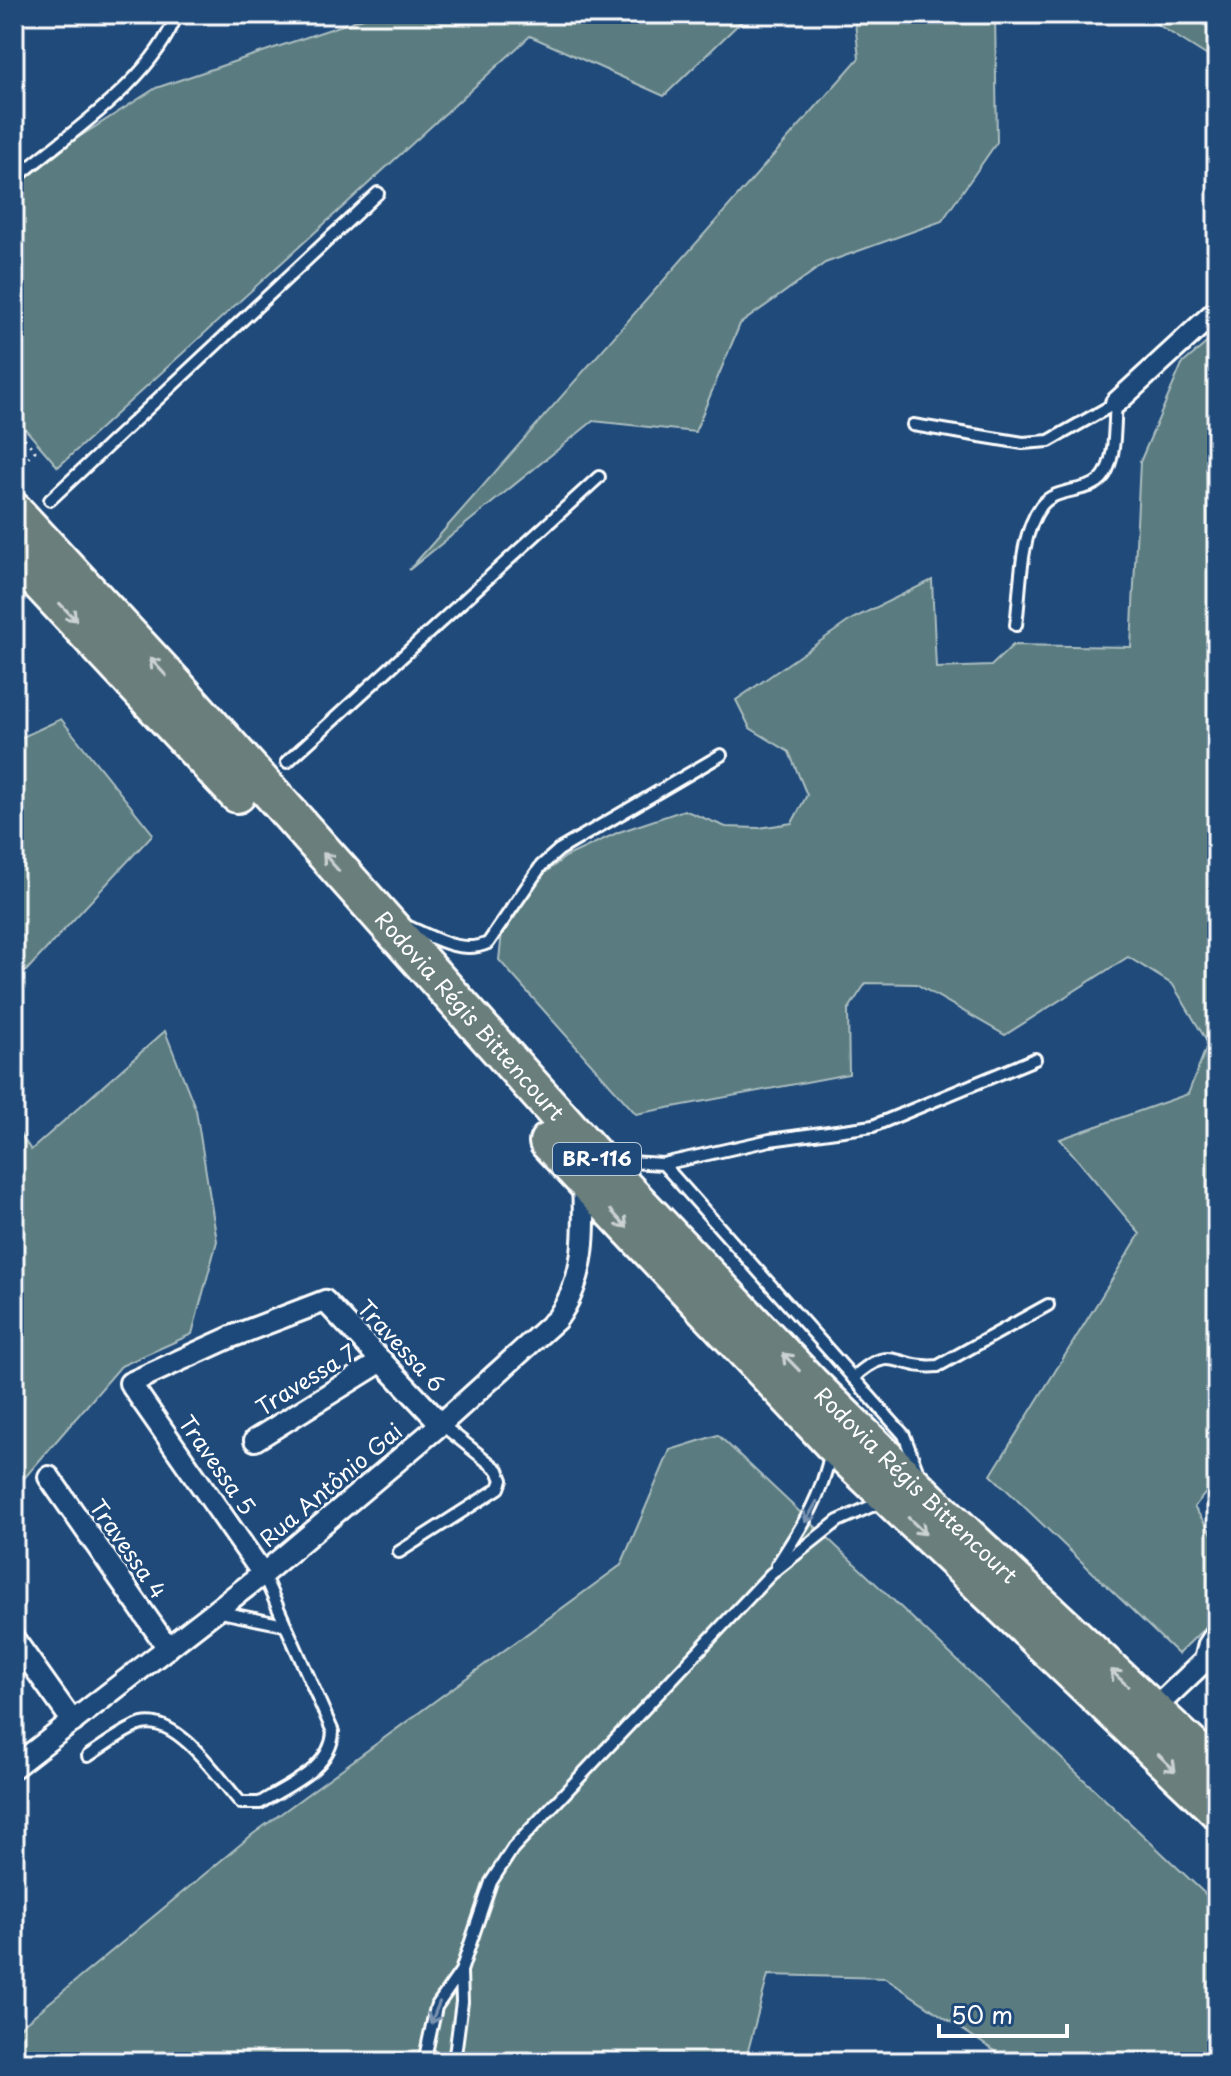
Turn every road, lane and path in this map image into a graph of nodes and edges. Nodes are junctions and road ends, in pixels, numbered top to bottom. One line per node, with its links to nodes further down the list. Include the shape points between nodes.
1 (177, 14): 2 (lane, via 169,35 137,76)
2 (14, 180)
3 (378, 193): 10 (lane)
4 (1217, 310): 5 (street)
5 (1116, 403): 6 (lane, via 1049,441 1023,443); 13 (lane, via 1104,477 1097,484 1055,492 1029,527)
6 (913, 425)
7 (14, 426): 8 (path, via 35,451 28,458)
8 (14, 441)
9 (599, 477): 15 (lane)
10 (50, 500)
11 (14, 511): 19 (highway, Rodovia Régis Bittencourt / BR-116, one-way to 11, via 174,684)
12 (14, 555): 19 (highway, Rodovia Régis Bittencourt / BR-116, one-way to 19)
13 (1016, 625)
14 (721, 755): 16 (lane, via 559,850 541,866 488,943 474,949 457,947)
15 (287, 762)
16 (409, 927)
17 (1035, 1059): 18 (lane, via 873,1126 770,1140)
18 (663, 1164): 19 (lane); 22 (lane)
19 (590, 1170): 24 (street, Rua Antônio Gai, via 582,1260 569,1302 538,1339); 26 (highway, Rodovia Régis Bittencourt / BR-116, one-way to 26); 29 (highway, Rodovia Régis Bittencourt / BR-116, one-way to 19)
20 (1048, 1305): 22 (lane, via 938,1366 883,1357)
21 (382, 1361): 23 (street, Travessa 6, via 325,1301); 24 (street, Travessa 6); 25 (street, Travessa 7)
22 (853, 1378): 29 (lane, via 904,1435)
23 (130, 1383): 31 (street, Travessa 5)
24 (441, 1424): 30 (lane, via 498,1470 502,1480 499,1488); 31 (street, Rua Antônio Gai)
25 (255, 1440)
26 (832, 1443): 28 (highway, Rodovia Régis Bittencourt / BR-116); 32 (lane, one-way to 32, via 812,1513)
27 (49, 1477): 37 (street, Travessa 4)
28 (889, 1499): 32 (lane, via 838,1521); 45 (highway, Rodovia Régis Bittencourt / BR-116, one-way to 45)
29 (929, 1500): 40 (highway, Rodovia Régis Bittencourt / BR-116, one-way to 29)
30 (399, 1552)
31 (263, 1574): 33 (street, Rua Antônio Gai); 35 (lane)
32 (771, 1574): 46 (lane, via 513,1848 491,1882)
33 (216, 1611): 35 (lane); 37 (street, Rua Antônio Gai)
34 (1217, 1623): 39 (lane, via 1204,1643)
35 (284, 1625): 42 (lane, via 333,1732 323,1762 249,1805 241,1803 178,1732 161,1724 142,1724)
36 (14, 1639): 41 (street)
37 (168, 1648): 41 (street, Rua Antônio Gai)
38 (1217, 1649): 39 (street)
39 (1199, 1666): 40 (street)
40 (1153, 1710): 44 (highway, Rodovia Régis Bittencourt / BR-116)
41 (73, 1722): 43 (street, Rua Antônio Gai)
42 (88, 1756)
43 (14, 1767)
44 (1217, 1770)
45 (1217, 1810)
46 (461, 1971): 47 (lane, one-way to 47, via 436,2007); 48 (lane)
47 (424, 2062)
48 (454, 2062)

